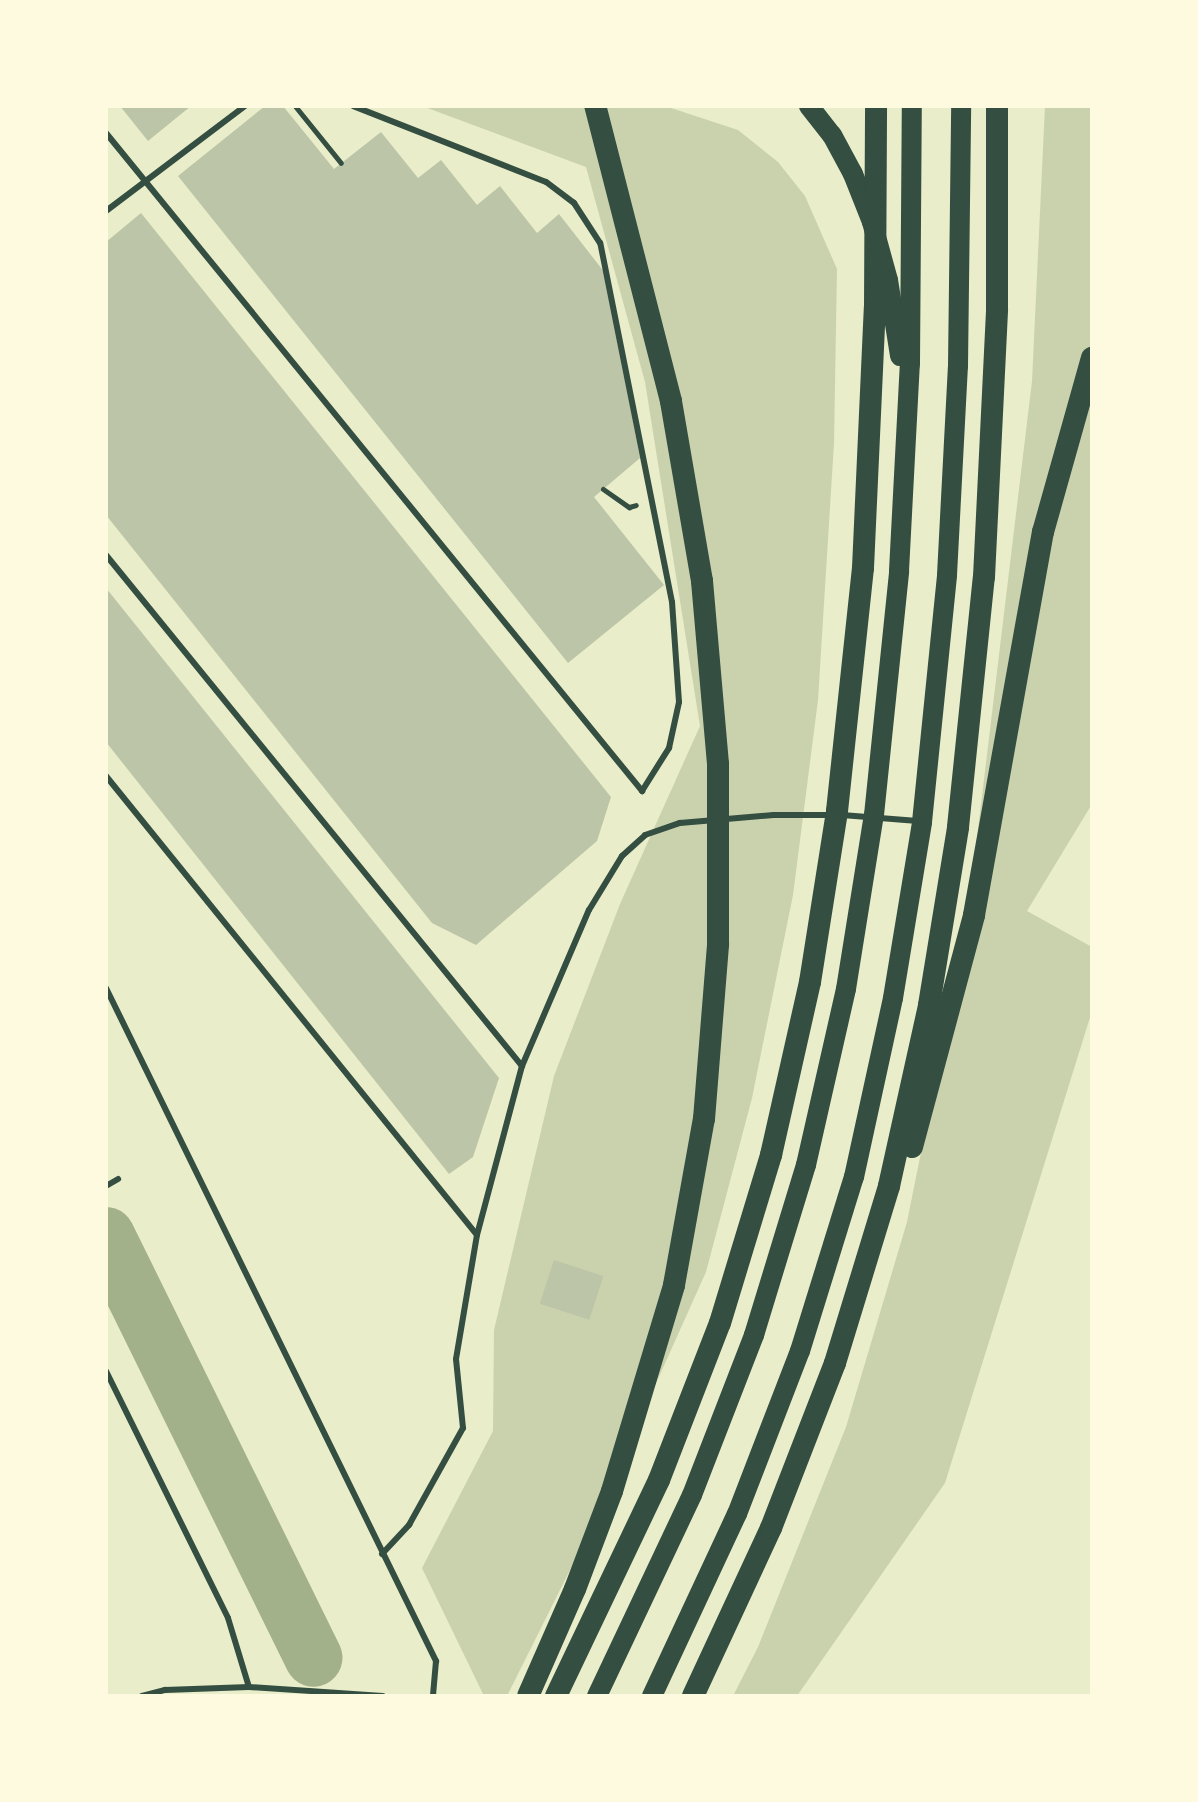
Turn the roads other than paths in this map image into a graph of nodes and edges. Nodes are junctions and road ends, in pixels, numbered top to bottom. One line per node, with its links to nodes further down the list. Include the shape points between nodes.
1 (245, 106): 11 (lane)
2 (353, 106): 11 (lane, via 546,182 574,203 600,243 672,602 679,702 669,748 642,791)
3 (595, 106): 32 (highway, via 671,401 700,566 718,764 718,944 704,1119 674,1285 612,1491)
4 (809, 106): 15 (main road, via 846,161 872,222 900,348)
5 (876, 106): 33 (highway, via 875,307 863,568 837,811 810,982 771,1155 720,1323 659,1480)
6 (912, 106): 15 (main road)
7 (961, 106): 13 (main road)
8 (975, 106): 13 (main road)
9 (997, 106): 25 (highway, via 993,432 969,740 929,1005)
10 (106, 133): 11 (lane)
11 (144, 181): 12 (lane)
12 (106, 211)
13 (960, 290): 19 (main road, via 947,575)
14 (1092, 358): 25 (highway, via 1043,532 990,838 951,1009 902,1182)
15 (907, 428): 18 (main road, via 894,633)
16 (106, 555): 21 (lane)
17 (106, 776): 24 (lane)
18 (874, 815): 19 (lane); 21 (lane, via 774,815 680,823 645,835 622,856 589,910); 34 (main road, via 830,1062 782,1251 714,1443)
19 (922, 822): 35 (main road, via 875,1088 828,1265 737,1514)
20 (106, 988): 27 (lane)
21 (522, 1066): 24 (lane)
22 (118, 1179): 23 (lane)
23 (106, 1186)
24 (477, 1235): 27 (lane, via 456,1359 463,1428 409,1525)
25 (864, 1276): 36 (highway, via 787,1488)
26 (106, 1371): 28 (lane, via 228,1618)
27 (382, 1554): 31 (lane, via 436,1661)
28 (249, 1687): 29 (lane, via 165,1690); 30 (lane)
29 (142, 1696)
30 (383, 1696)
31 (433, 1696)
32 (528, 1696)
33 (556, 1696)
34 (597, 1696)
35 (652, 1696)
36 (693, 1696)

